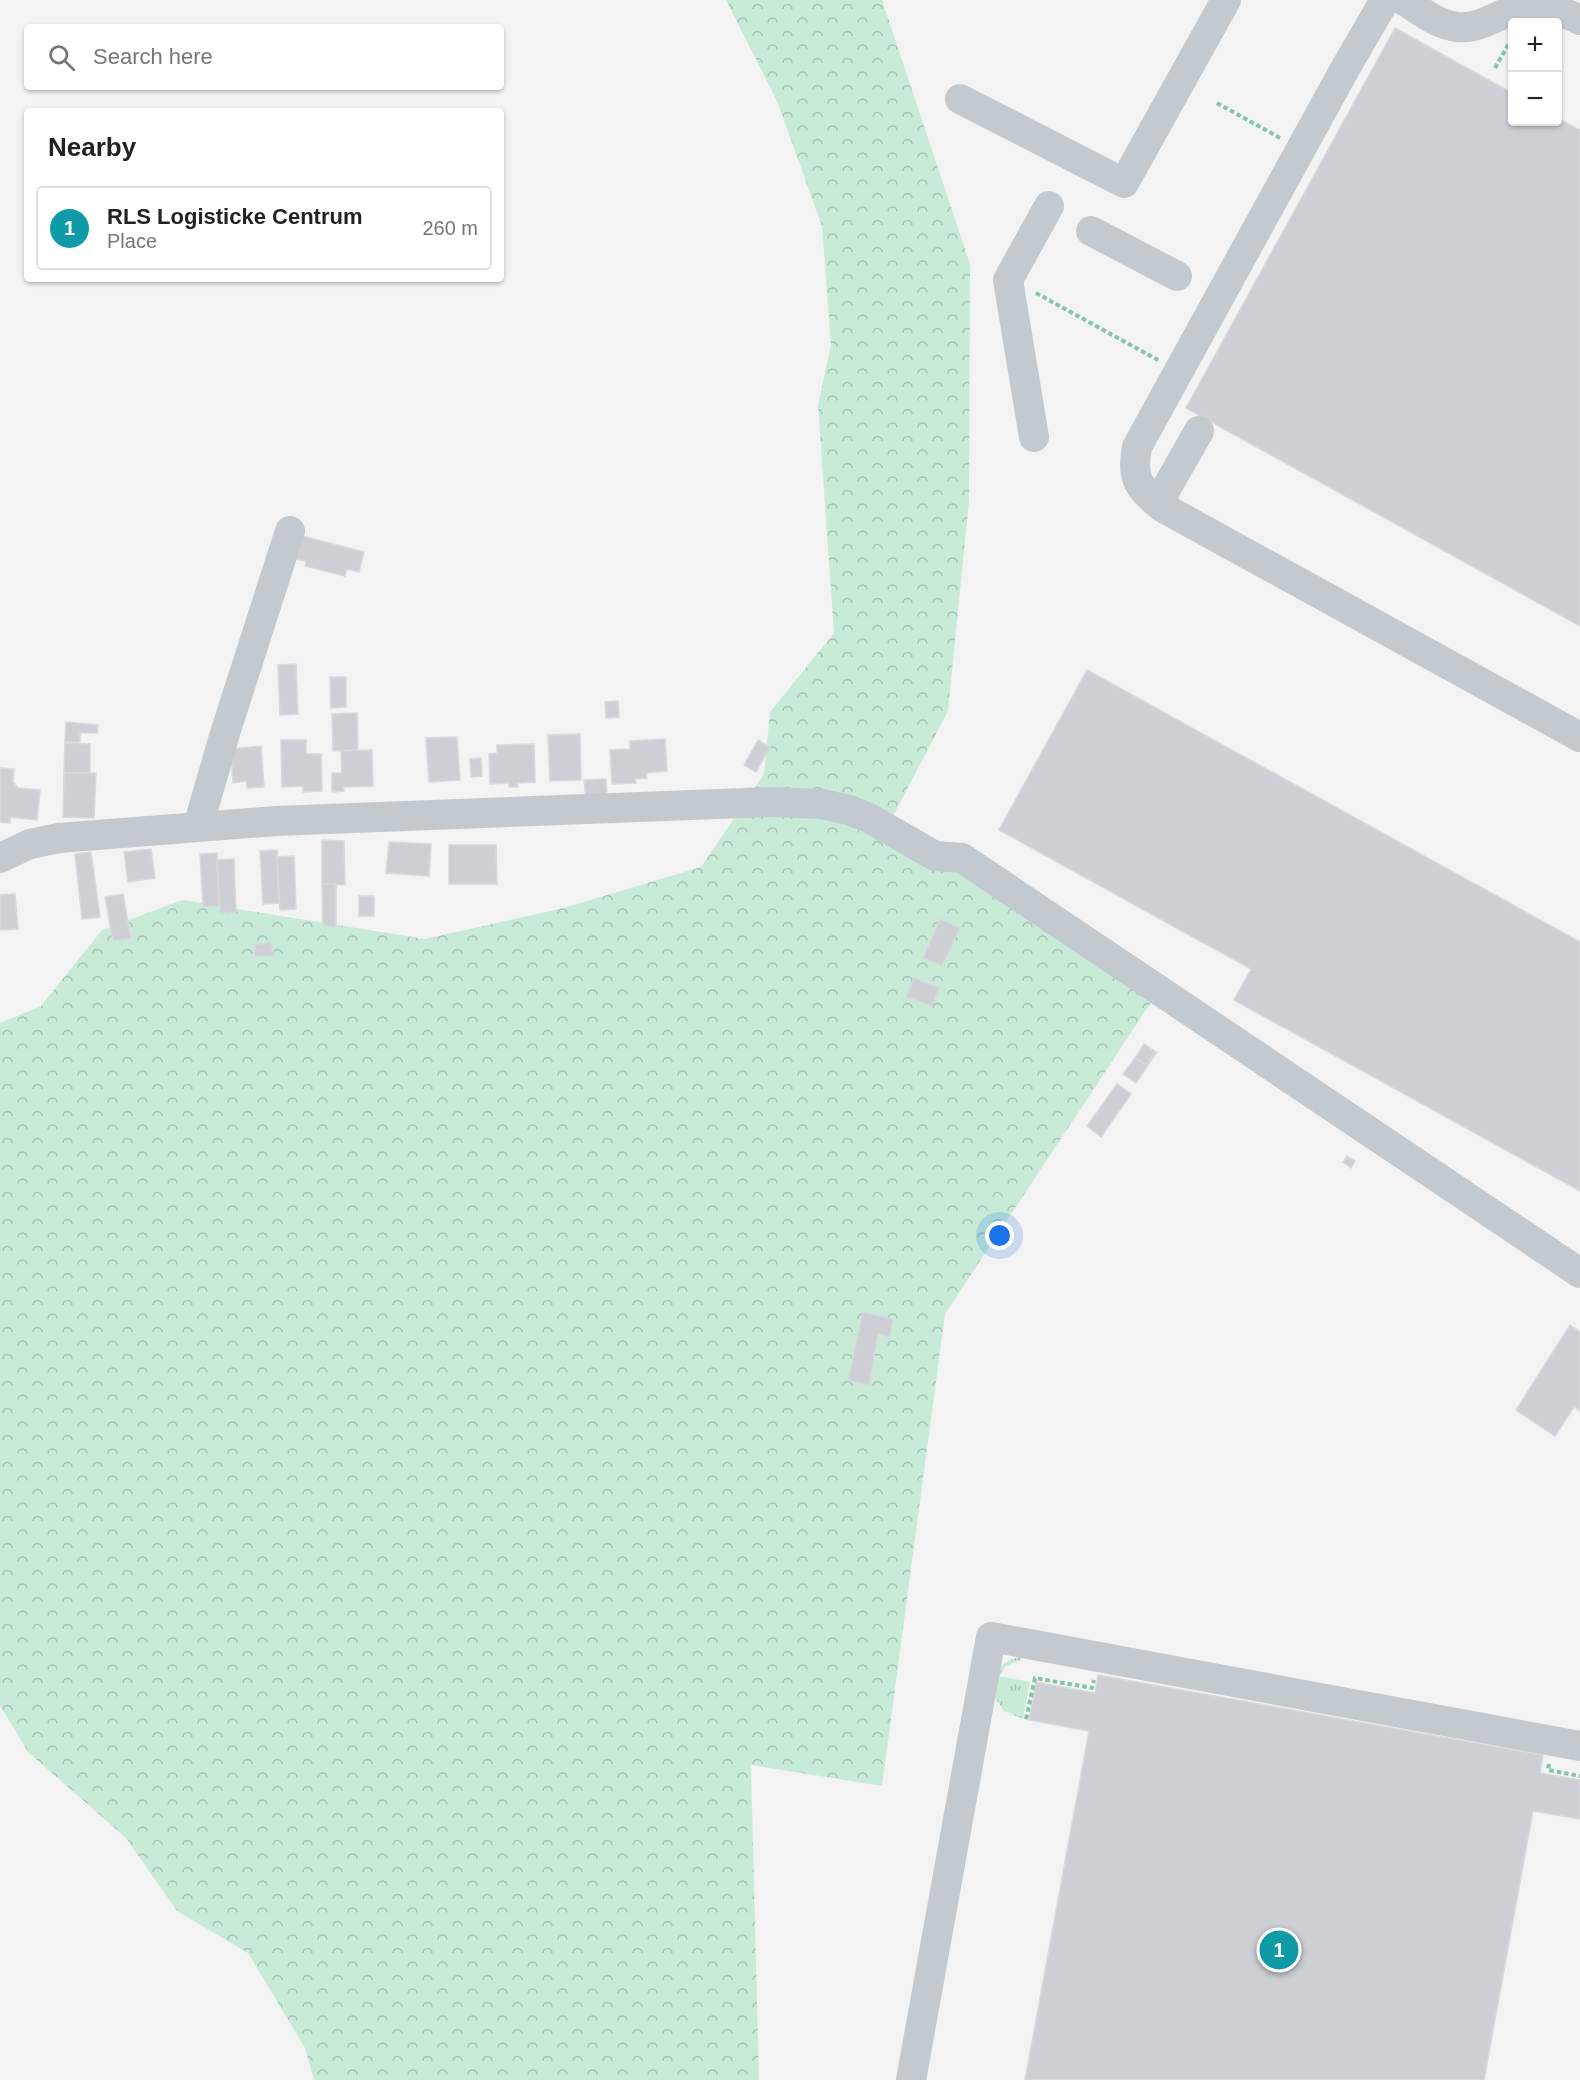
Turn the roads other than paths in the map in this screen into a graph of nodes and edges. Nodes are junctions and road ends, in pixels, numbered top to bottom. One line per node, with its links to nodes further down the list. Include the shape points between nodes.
1 (1226, 0): 5 (street, via 1124,183)
2 (1385, 0): 11 (street, via 1137,447 1136,480)
3 (1403, 0): 4 (street, via 1440,23 1458,27 1479,25 1528,6)
4 (1568, 15)
5 (960, 99)
6 (1049, 206): 10 (street, via 1008,280)
7 (1091, 231): 8 (street)
8 (1177, 276)
9 (1199, 431): 11 (street)
10 (1034, 437)
11 (1158, 503): 13 (street)
12 (290, 531): 14 (street, via 226,730)
13 (1580, 737)
14 (201, 826): 15 (street, via 59,838 30,844); 16 (street, via 772,802 821,804 849,810 935,856 962,858)
15 (0, 858)
16 (1580, 1273)
17 (1580, 1746): 18 (street, via 991,1637)
18 (911, 2080)

